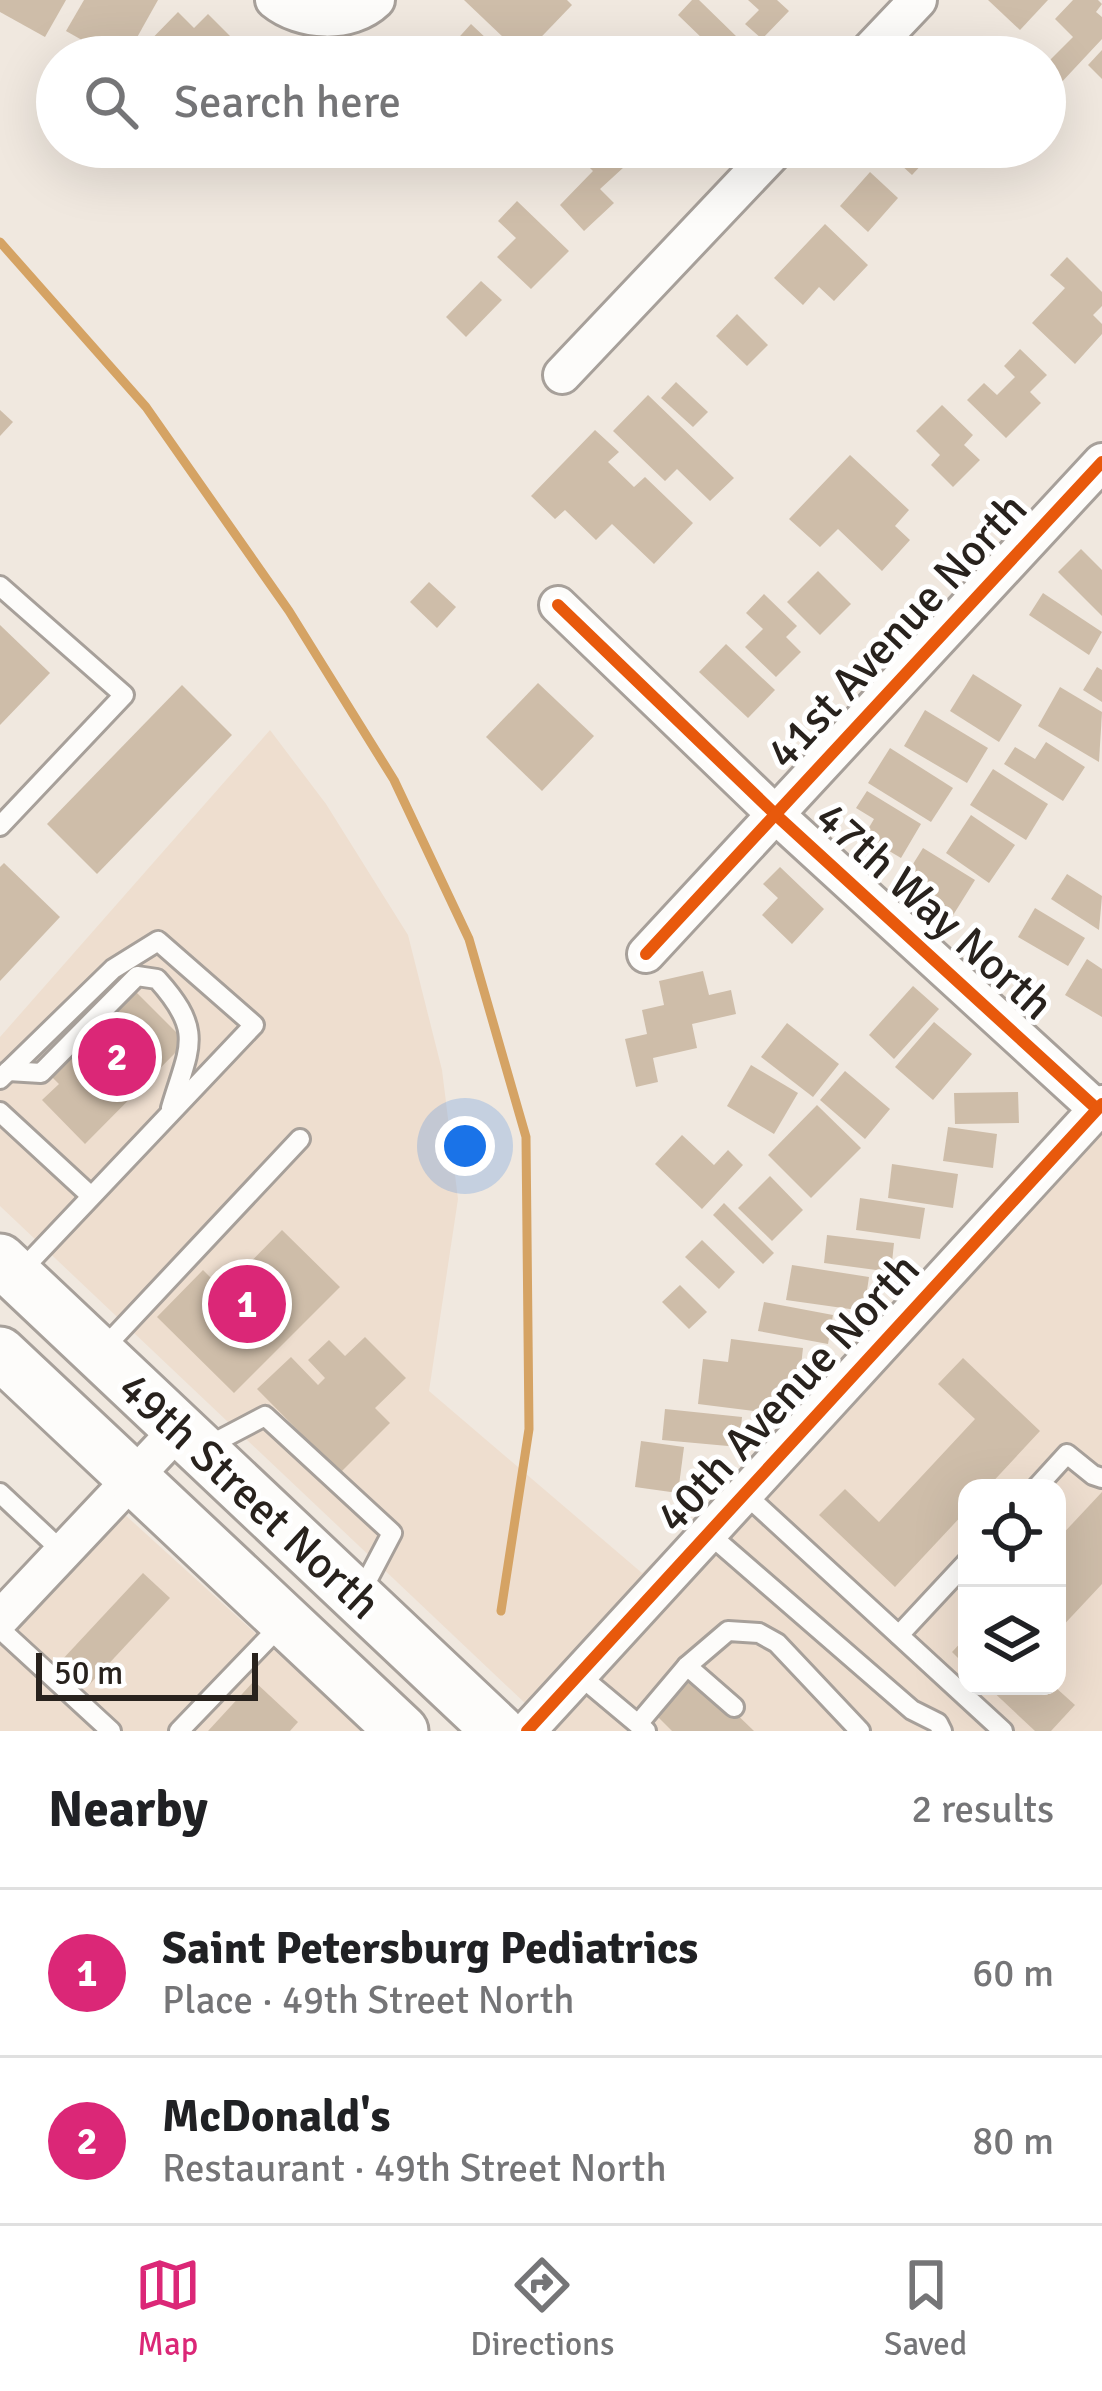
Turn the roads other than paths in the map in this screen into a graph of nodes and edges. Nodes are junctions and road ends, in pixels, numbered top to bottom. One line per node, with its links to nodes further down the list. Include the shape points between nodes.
1 (274, 0): 2 (street, via 302,16 335,16)
2 (376, 0)
3 (918, 0): 4 (street)
4 (884, 36)
5 (758, 168): 6 (street)
6 (562, 375)
7 (1102, 462): 10 (street, 41st Avenue North)
8 (0, 586): 11 (lane, via 124,695)
9 (558, 605): 10 (street, 47th Way North)
10 (776, 814): 12 (street, 41st Avenue North); 14 (street, 47th Way North)
11 (0, 826)
12 (646, 954)
13 (4, 1075): 16 (lane, via 41,1073 137,976 157,979 192,1039); 16 (lane, via 113,969 158,941 254,1025)
14 (1099, 1107): 27 (street, 40th Avenue North)
15 (0, 1112): 18 (lane)
16 (170, 1113): 18 (lane)
17 (300, 1139): 21 (lane)
18 (91, 1196): 19 (lane)
19 (8, 1268): 21 (main road, 49th Street North)
20 (0, 1353): 23 (main road, 49th Street North)
21 (99, 1354): 22 (main road, 49th Street North)
22 (190, 1439): 23 (street); 31 (main road, 49th Street North); 31 (lane, via 265,1416 392,1533)
23 (132, 1478): 29 (street); 33 (main road, 49th Street North)
24 (1102, 1478): 25 (lane, via 1067,1454)
25 (1044, 1479)
26 (0, 1493): 29 (lane)
27 (744, 1493): 28 (street, 40th Avenue North); 35 (lane)
28 (708, 1532): 37 (street, 40th Avenue North); 46 (lane)
29 (63, 1552): 32 (street)
30 (958, 1572): 35 (lane)
31 (358, 1598): 43 (main road, 49th Street North)
32 (0, 1619)
33 (285, 1621): 39 (main road, 49th Street North); 42 (lane)
34 (0, 1629): 41 (lane)
35 (898, 1635): 47 (lane)
36 (686, 1666): 38 (lane); 40 (lane); 45 (lane, via 728,1631 759,1633)
37 (578, 1674): 40 (lane); 44 (street, 40th Avenue North)
38 (734, 1707)
39 (381, 1719)
40 (642, 1727)
41 (111, 1731)
42 (179, 1731)
43 (499, 1731)
44 (526, 1731)
45 (860, 1731)
46 (942, 1731)
47 (1003, 1731)

